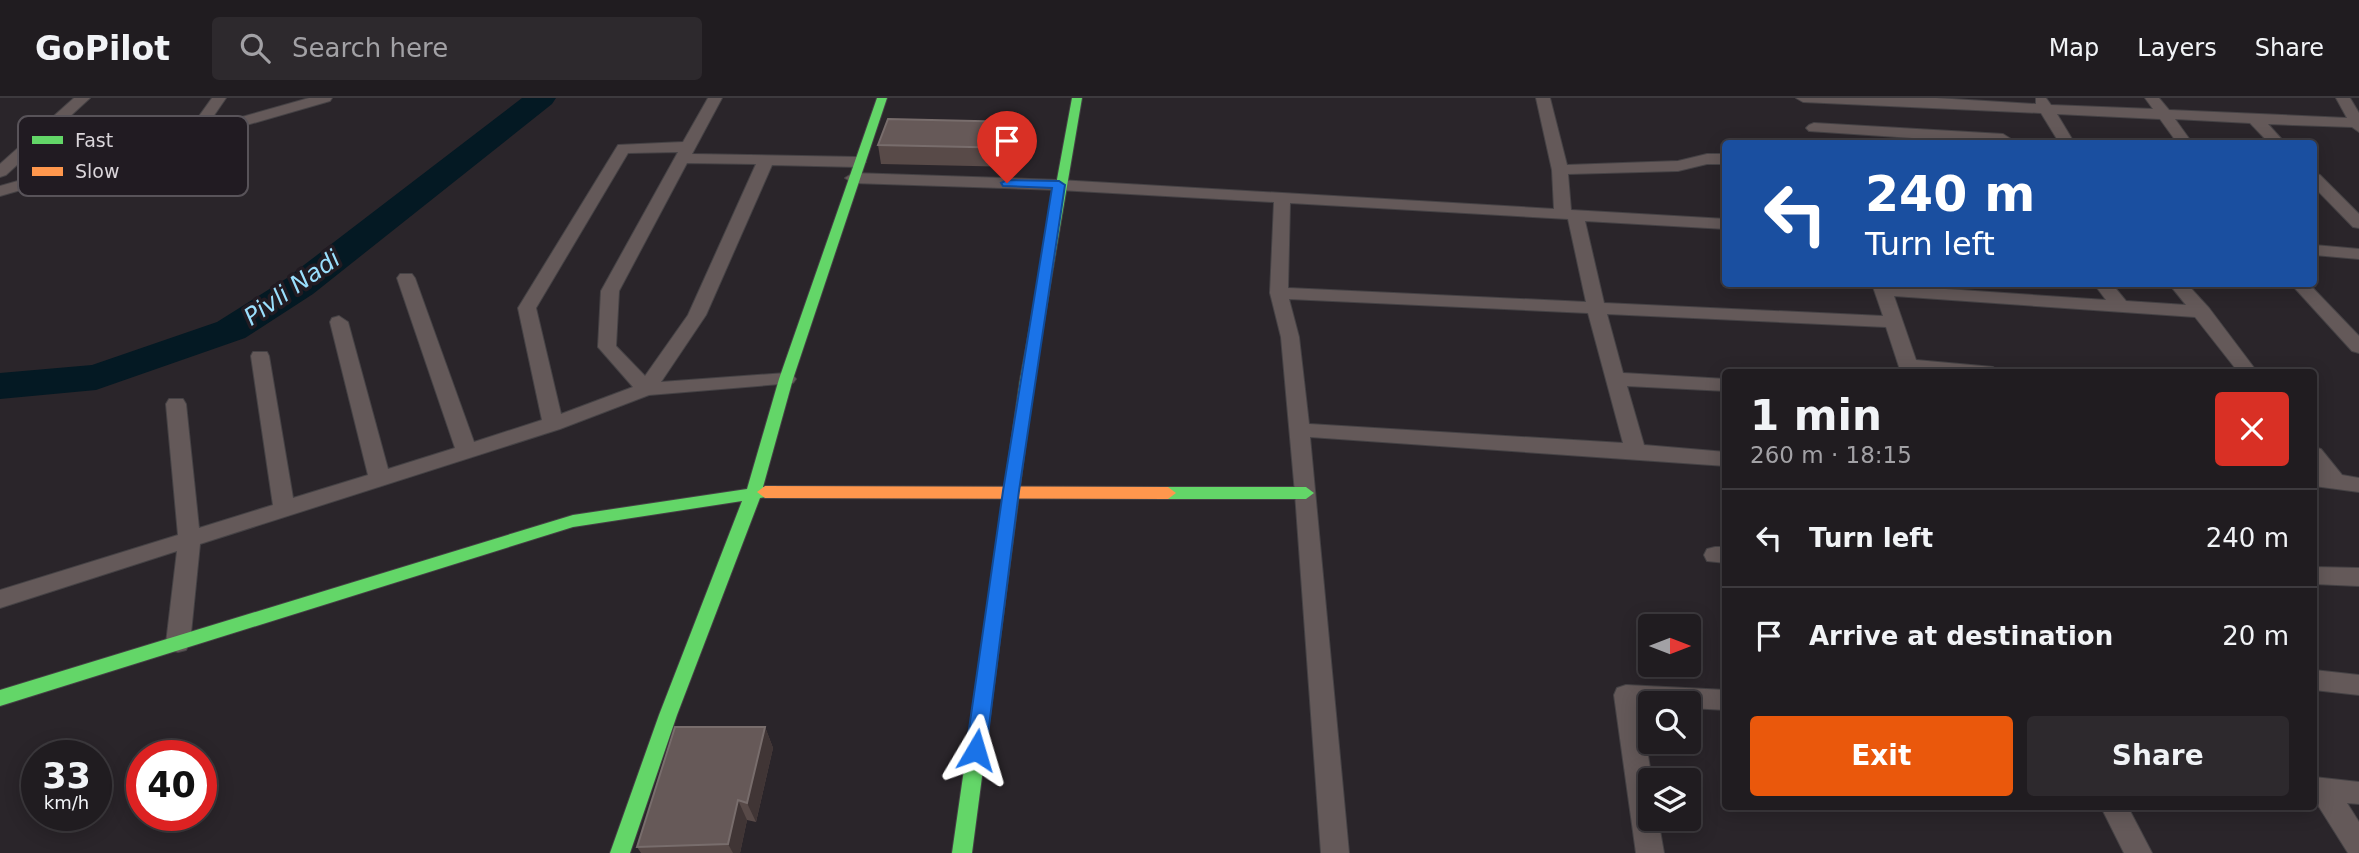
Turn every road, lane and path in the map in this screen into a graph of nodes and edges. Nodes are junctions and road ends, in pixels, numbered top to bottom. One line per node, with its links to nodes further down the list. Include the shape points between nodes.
1 (82, 98): 15 (street)
2 (219, 98): 16 (street)
3 (326, 98): 18 (street)
4 (715, 98): 27 (street)
5 (881, 98): 31 (street)
6 (1077, 98): 35 (street)
7 (1543, 98): 32 (street)
8 (1801, 98): 11 (street); 20 (street)
9 (2152, 98): 14 (street)
10 (2343, 98): 19 (street)
11 (1930, 101): 12 (street)
12 (1984, 102): 13 (street); 23 (street)
13 (2043, 105): 14 (street); 24 (street)
14 (2162, 113): 17 (street); 25 (street)
15 (62, 116)
16 (206, 116)
17 (2254, 118): 19 (street); 26 (street)
18 (248, 120)
19 (2357, 121)
20 (1814, 128): 21 (street); 22 (street)
21 (1819, 140)
22 (1990, 140)
23 (2004, 140)
24 (2065, 140)
25 (2183, 140)
26 (2275, 140)
27 (685, 153): 30 (street); 62 (street, via 610,291 607,347); 64 (street, via 624,148 527,308)
28 (18, 156): 33 (street)
29 (1722, 159): 32 (street, via 1678,166)
30 (766, 160): 31 (street); 62 (street, via 697,315)
31 (856, 170): 35 (street); 59 (street)
32 (1560, 170): 39 (street)
33 (0, 172)
34 (2317, 181): 40 (street)
35 (1059, 185): 38 (street); 74 (street)
36 (18, 186): 37 (street)
37 (0, 191)
38 (1283, 197): 39 (street); 49 (street)
39 (1569, 214): 41 (street); 50 (street)
40 (2359, 223)
41 (1722, 224)
42 (2317, 250): 43 (street)
43 (2359, 254)
44 (406, 278): 67 (street)
45 (1882, 287): 51 (street); 54 (street)
46 (2105, 287): 51 (street)
47 (2181, 287): 52 (street)
48 (2303, 287): 55 (street)
49 (1279, 293): 50 (street); 65 (street, via 1290,337)
50 (1596, 306): 54 (street); 60 (street)
51 (2119, 306): 52 (street)
52 (2203, 312): 58 (street)
53 (339, 322): 70 (street)
54 (1894, 322): 57 (street)
55 (2359, 347)
56 (260, 356): 77 (street)
57 (1910, 369)
58 (2246, 369)
59 (786, 379): 62 (street); 75 (street)
60 (1615, 379): 61 (street); 66 (street)
61 (1722, 385)
62 (646, 388): 64 (street)
63 (176, 404): 78 (street)
64 (553, 424): 67 (street)
65 (1300, 430): 66 (street); 76 (street)
66 (1635, 451): 68 (street)
67 (467, 452): 70 (street)
68 (1722, 458)
69 (2317, 458): 72 (street)
70 (380, 479): 77 (street)
71 (2317, 479): 72 (street)
72 (2336, 482): 73 (street)
73 (2359, 485)
74 (1011, 491): 75 (street); 76 (street); 92 (street)
75 (754, 492): 82 (street, via 573,522); 91 (street)
76 (1306, 494): 93 (street)
77 (284, 509): 78 (street)
78 (189, 539): 81 (street); 82 (street)
79 (2317, 576): 80 (street)
80 (2359, 577)
81 (0, 599)
82 (178, 643): 85 (street)
83 (2317, 680): 84 (street)
84 (2359, 685)
85 (0, 698)
86 (1722, 700): 94 (street, via 1626,695)
87 (2318, 788): 88 (street); 90 (street)
88 (2359, 793)
89 (2116, 810): 95 (street)
90 (2359, 846)
91 (620, 853)
92 (962, 853)
93 (1335, 853)
94 (1650, 853)
95 (2138, 853)

